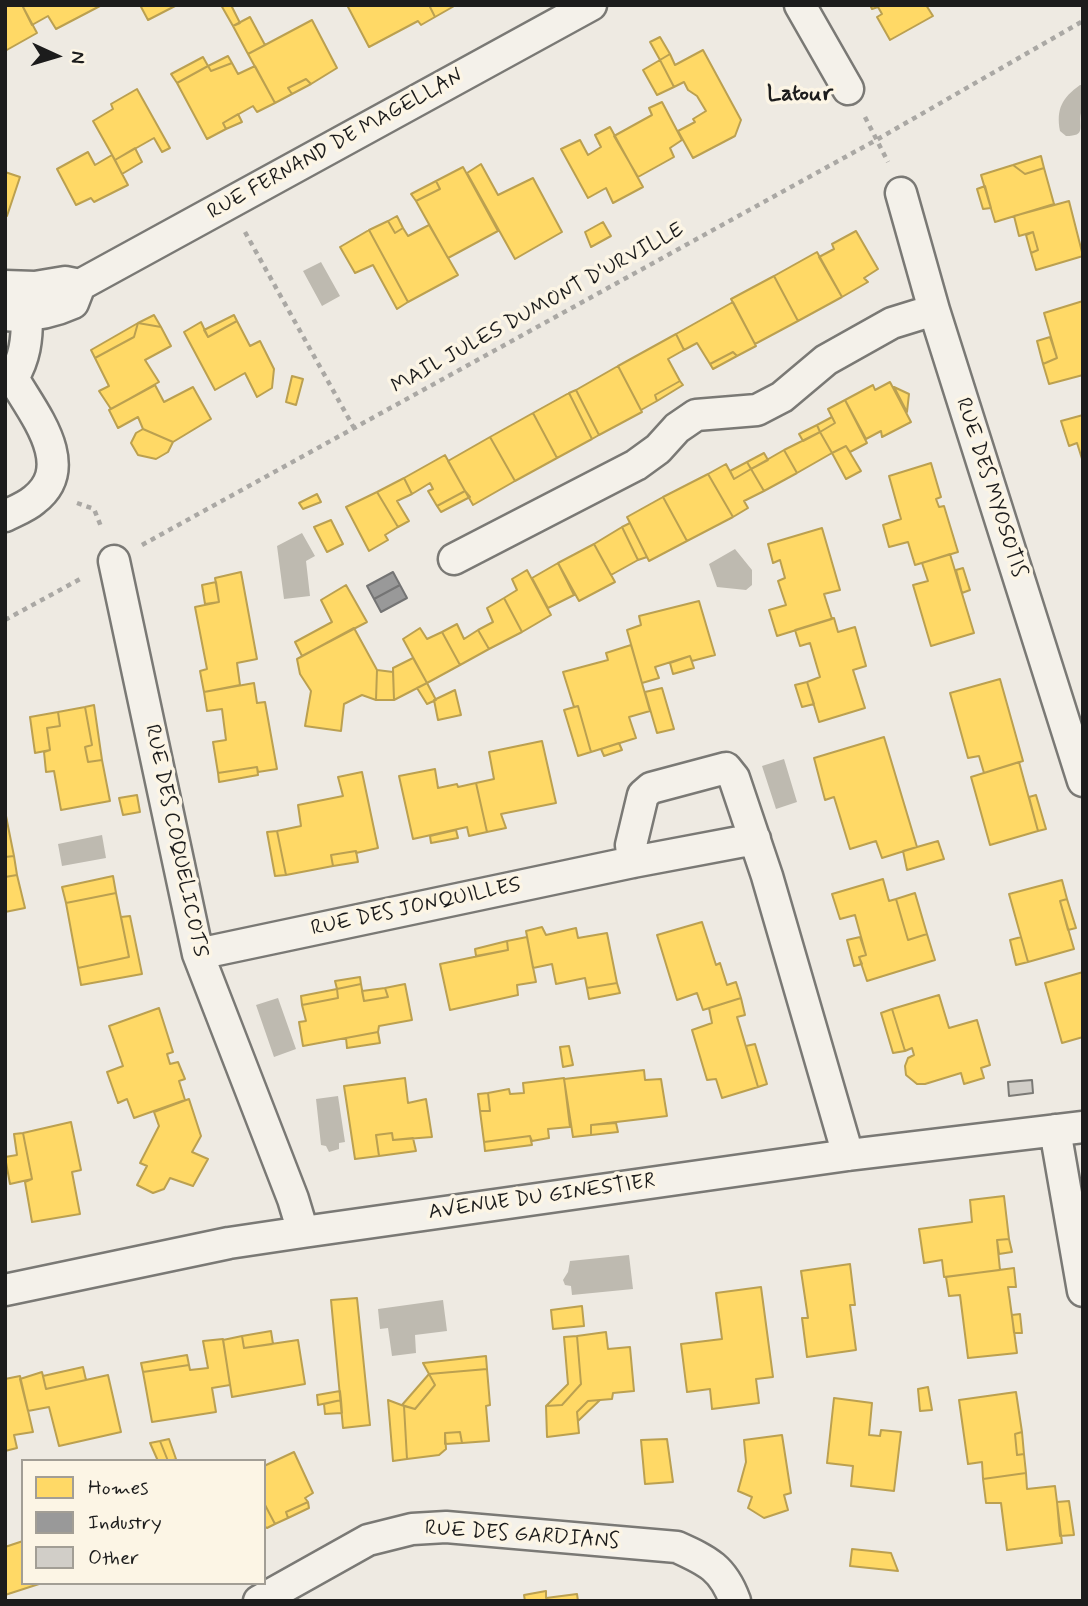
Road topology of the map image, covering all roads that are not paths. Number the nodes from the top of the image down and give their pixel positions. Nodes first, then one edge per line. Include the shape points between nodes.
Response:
1 (591, 5) edge
2 (800, 5) edge
3 (848, 89) dead end
4 (901, 193) dead end
5 (80, 285) junction
6 (5, 287) edge
7 (934, 310) junction
8 (16, 315) edge
9 (9, 376) edge
10 (5, 516) edge
11 (454, 559) dead end
12 (114, 561) road end
13 (1083, 781) edge
14 (755, 839) junction
15 (634, 862) junction
16 (198, 954) junction
17 (1069, 1128) edge
18 (848, 1154) junction
19 (303, 1232) junction
20 (5, 1290) edge
21 (1083, 1291) edge
22 (259, 1601) edge
23 (735, 1601) edge

1 - 5 street, RUE FERNAND DE MAGELLAN
2 - 3 street
4 - 7 street, RUE DES MYOSOTIS
5 - 6 street, RUE FERNAND DE MAGELLAN
5 - 8 street, RUE FERNAND DE MAGELLAN via 73,303 54,312
6 - 8 street, RUE FERNAND DE MAGELLAN
7 - 11 street via 892,323 825,360 782,397 757,410 696,415 636,465
7 - 13 street, RUE DES MYOSOTIS
8 - 9 street via 27,341 21,365
9 - 10 street via 54,458 53,475 44,491
12 - 16 street, RUE DES COQUELICOTS
14 - 15 street, RUE DES JONQUILLES
14 - 15 street via 734,778 720,768 651,788 643,795 631,845
14 - 18 street
15 - 16 street, RUE DES JONQUILLES
16 - 19 street, RUE DES COQUELICOTS
17 - 18 street, AVENUE DU GINESTIER
17 - 21 street
18 - 19 street, AVENUE DU GINESTIER
19 - 20 street, AVENUE DU GINESTIER
22 - 23 street, RUE DES GARDIANS via 368,1540 412,1529 446,1527 677,1548 704,1560 727,1580

